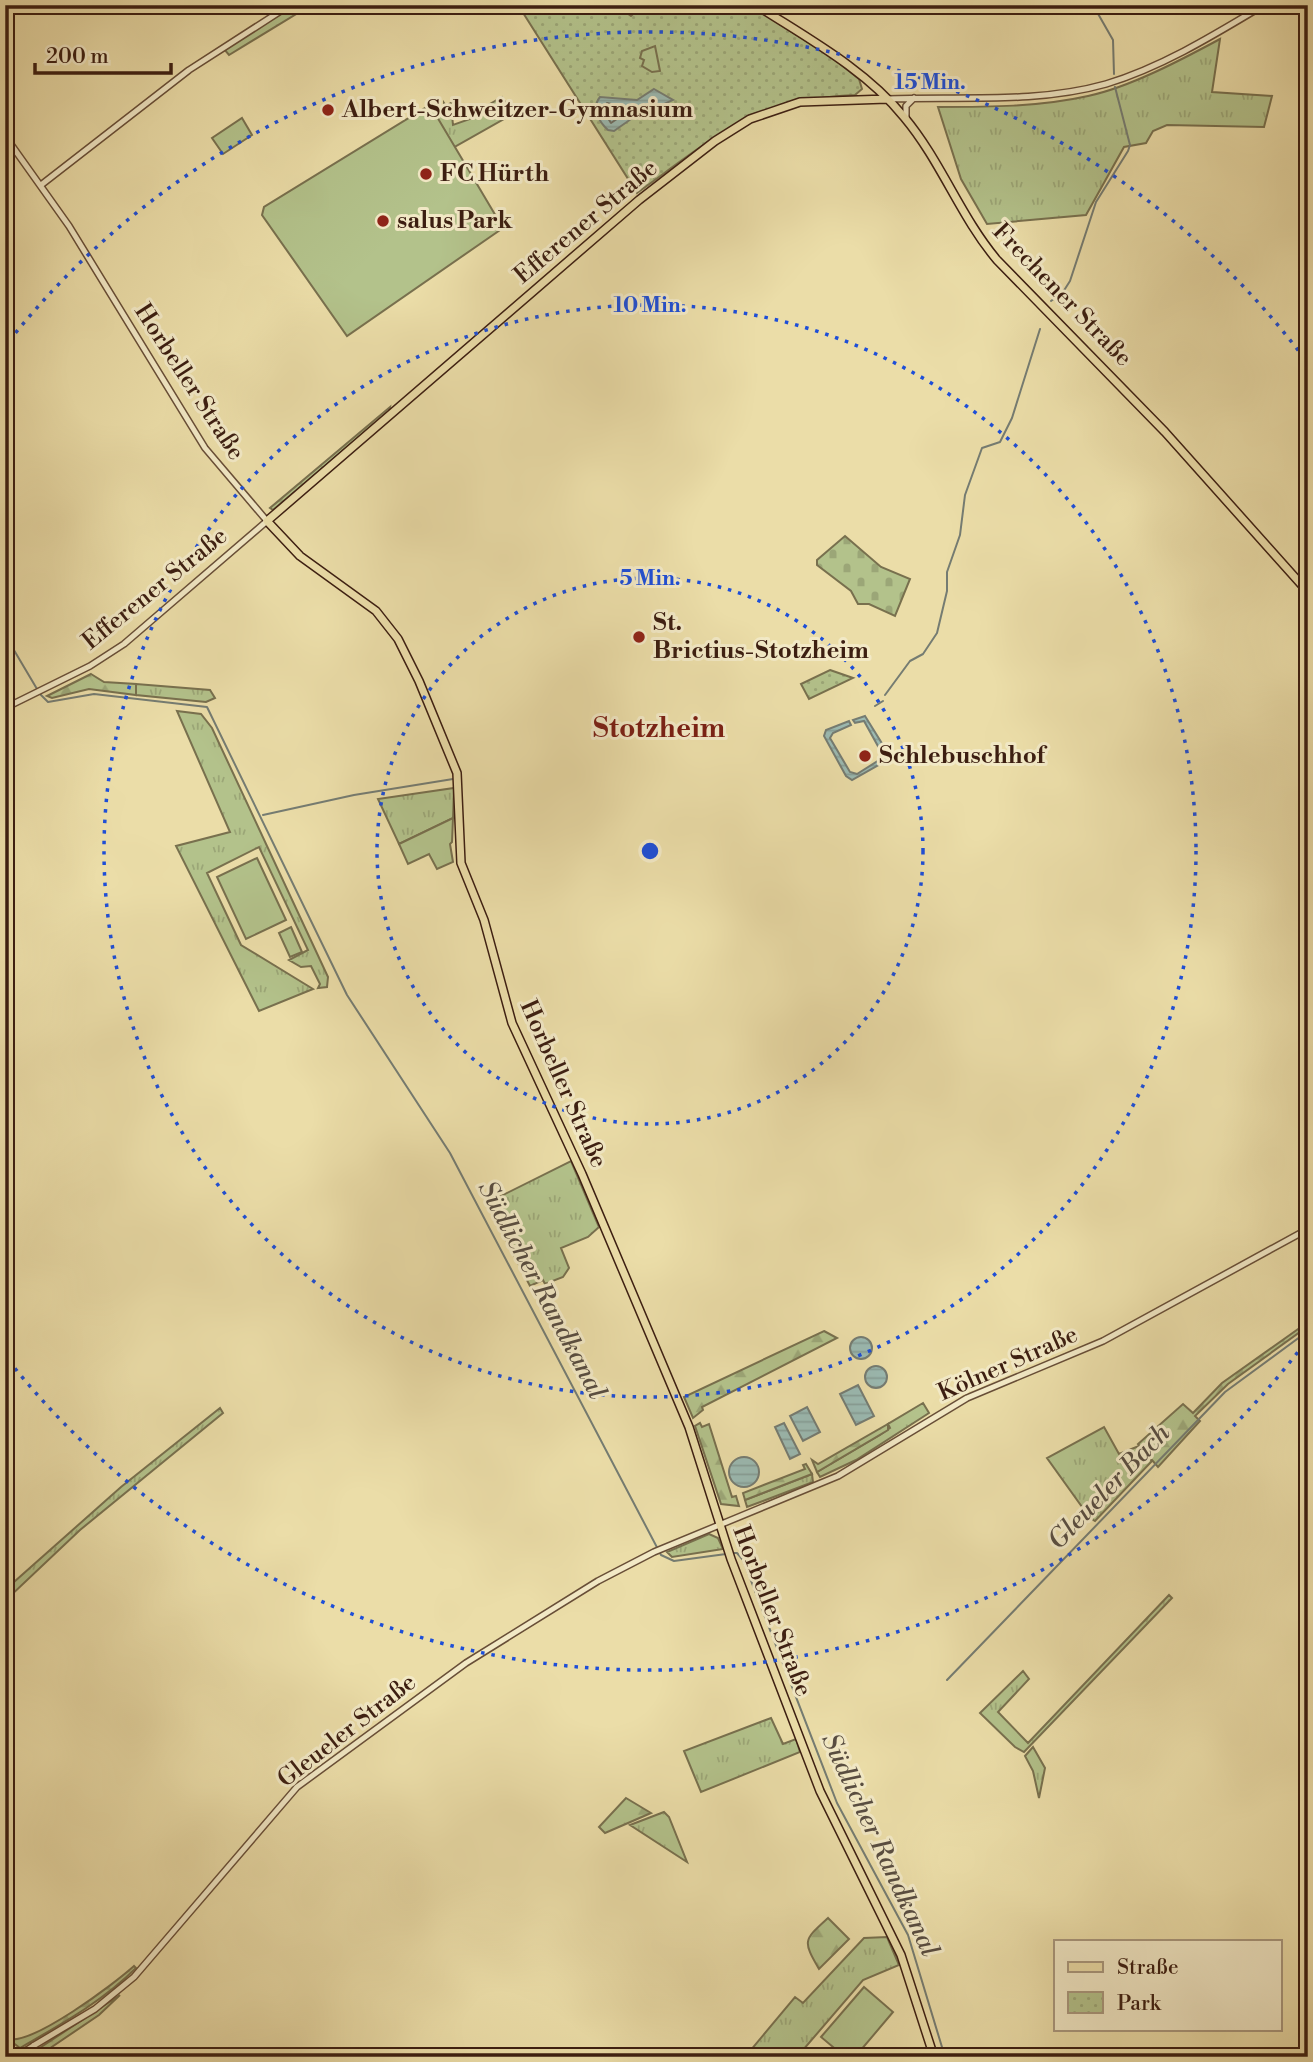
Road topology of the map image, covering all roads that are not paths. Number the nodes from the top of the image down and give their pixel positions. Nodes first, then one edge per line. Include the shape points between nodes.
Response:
1 (290, 5) edge
2 (756, 5) edge
3 (1264, 5) edge
4 (862, 77) junction
5 (856, 98) junction
6 (914, 98) junction
7 (887, 99) junction
8 (906, 119) junction
9 (5, 136) edge
10 (41, 185) junction
11 (267, 521) junction
12 (1308, 592) edge
13 (5, 708) edge
14 (1308, 1229) edge
15 (719, 1525) junction
16 (5, 2049) edge
17 (16, 2057) edge
18 (934, 2057) edge

1 - 10 street via 189,70
2 - 4 main road, Frechener Straße
3 - 6 street, Efferener Straße via 1200,43 1106,84 1021,97
4 - 5 main road via 864,90
4 - 7 main road, Frechener Straße
5 - 7 main road, Efferener Straße
5 - 11 main road, Efferener Straße via 783,107 750,119 715,141 639,200
6 - 7 street, Efferener Straße
6 - 8 street via 906,106
7 - 8 main road, Frechener Straße
8 - 12 main road, Frechener Straße via 997,260 1166,432
9 - 10 street, Horbeller Straße
10 - 11 street, Horbeller Straße via 205,449
11 - 13 street, Efferener Straße via 124,644 44,691
11 - 15 main road, Horbeller Straße via 300,556 376,611 398,639 419,681 457,773 461,863 484,920 512,1023 582,1174 689,1427
14 - 15 street, Kölner Straße via 1103,1341 967,1398 838,1476
15 - 17 street, Gleueler Straße, bridge via 598,1581 450,1674 303,1783 134,1977 95,2009
15 - 18 main road, Horbeller Straße via 828,1811 901,1955
16 - 17 highway

